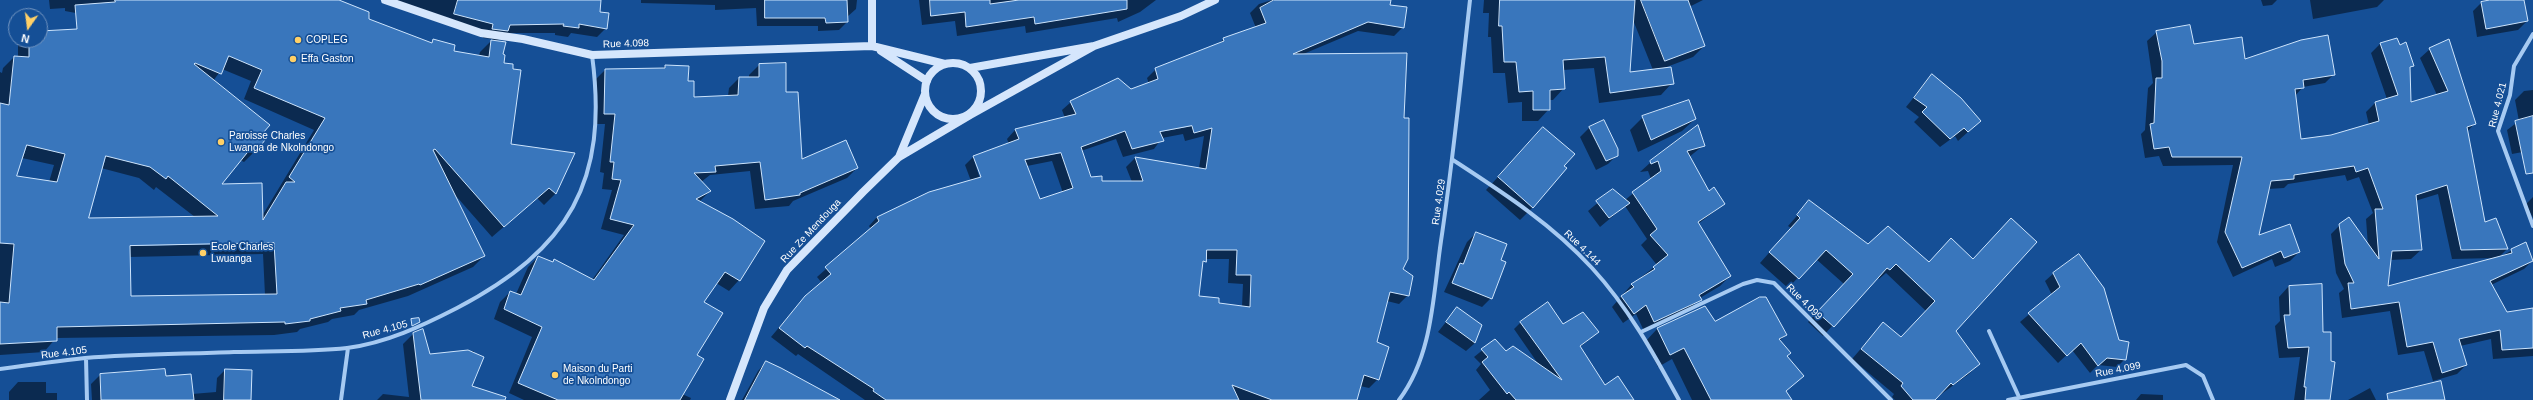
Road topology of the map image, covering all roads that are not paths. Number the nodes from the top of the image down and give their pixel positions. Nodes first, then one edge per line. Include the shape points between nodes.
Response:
1 (385, 0) edge
2 (872, 0) edge
3 (1215, 0) edge
4 (1470, 0) edge
5 (2533, 34) edge
6 (874, 46) junction
7 (1094, 46) junction
8 (592, 55) junction
9 (945, 64) junction
10 (970, 68) junction
11 (927, 81) junction
12 (925, 94) junction
13 (970, 115) junction
14 (899, 157) junction
15 (1453, 160) junction
16 (2533, 226) edge
17 (1989, 331) dead end
18 (1641, 332) junction
19 (348, 348) junction
20 (86, 358) junction
21 (0, 369) edge
22 (2019, 396) junction
23 (87, 400) edge
24 (341, 400) edge
25 (730, 400) edge
26 (1399, 400) edge
27 (1679, 400) edge
28 (1891, 400) edge
29 (2008, 400) edge
30 (2213, 400) edge

1 - 8 main road, Rue 4.098 via 481,33 523,39
2 - 6 main road
3 - 7 main road, Rue Ze Mendouga via 1181,16
4 - 15 street, Rue 4.029
5 - 16 street, Rue 4.021 via 2514,66 2510,95 2498,131
6 - 8 main road, Rue 4.098
6 - 9 main road, Rue 4.098
6 - 11 main road
7 - 10 main road, Rue Ze Mendouga
7 - 13 main road, Rue Ze Mendouga
8 - 19 street, Rue 4.105 via 596,89 590,170 571,212 537,255 490,291 411,332
9 - 10 main road via 958,64
9 - 11 main road via 934,70
10 - 13 main road via 981,83 982,92 980,101
11 - 12 main road
12 - 13 main road via 930,107 941,117 950,120
12 - 14 main road, Rue Ze Mendouga
13 - 14 main road, Rue Ze Mendouga
14 - 25 main road, Rue Ze Mendouga via 823,230 787,270 764,308
15 - 18 street, Rue 4.144 via 1531,212 1592,268
15 - 26 street, Rue 4.029 via 1429,328 1421,358 1408,389
17 - 22 street
18 - 27 street, Rue 4.144
18 - 28 street, Rue 4.099 via 1743,284 1758,280 1774,283
19 - 20 street, Rue 4.105
19 - 24 street
20 - 21 street, Rue 4.105
20 - 23 street
22 - 29 street, Rue 4.099
22 - 30 street, Rue 4.099 via 2186,365 2203,376

